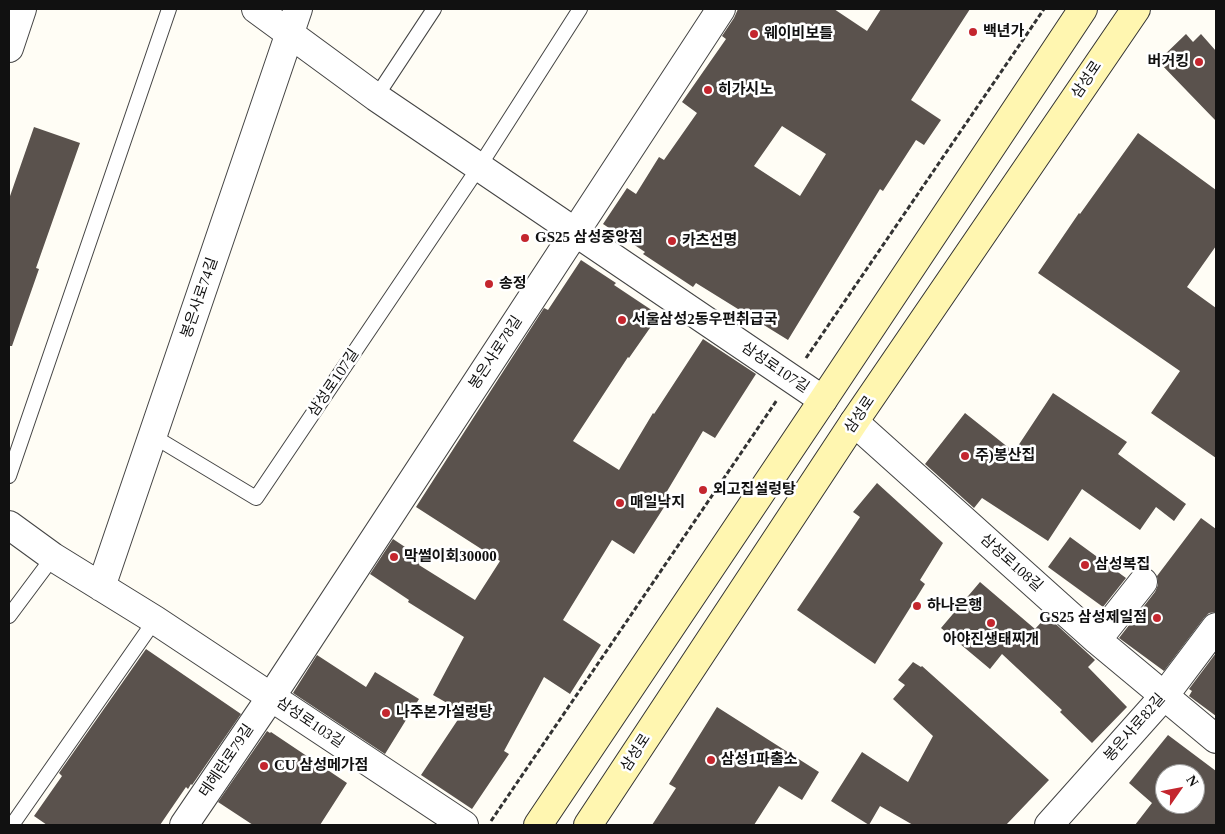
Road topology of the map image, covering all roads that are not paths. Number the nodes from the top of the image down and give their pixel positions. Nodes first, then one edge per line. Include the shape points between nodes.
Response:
1 (169, 9) edge
2 (256, 9) edge
3 (434, 9) edge
4 (580, 9) edge
5 (721, 9) edge
6 (1083, 9) edge
7 (1136, 9) edge
8 (294, 21) edge
9 (376, 97) junction
10 (479, 167) junction
11 (575, 233) junction
12 (823, 400) junction
13 (854, 422) junction
14 (154, 436) junction
15 (9, 476) edge
16 (9, 524) edge
17 (53, 557) junction
18 (1143, 582) dead end
19 (101, 587) junction
20 (9, 616) edge
21 (155, 620) junction
22 (1216, 627) edge
23 (1097, 640) junction
24 (1164, 696) junction
25 (271, 697) junction
26 (1216, 739) edge
27 (12, 825) edge
28 (184, 825) edge
29 (464, 825) edge
30 (538, 825) edge
31 (588, 825) edge
32 (1049, 825) edge

1 - 15 lane
2 - 8 street, 삼성로107길
3 - 9 lane
4 - 10 lane, 삼성로107길
5 - 11 street, 봉은사로78길
6 - 12 main road
7 - 13 main road, 삼성로
8 - 9 street, 삼성로107길
8 - 14 street, 봉은사로74길
9 - 10 street, 삼성로107길
10 - 11 street, 삼성로107길
10 - 14 lane, 삼성로107길 via 256,498
11 - 12 street, 삼성로107길
11 - 25 street, 봉은사로78길
12 - 30 main road
13 - 23 street, 삼성로108길
13 - 31 main road, 삼성로
14 - 19 street, 봉은사로74길
16 - 17 street, 삼성로103길
17 - 19 street, 삼성로103길
17 - 20 lane
18 - 23 street
19 - 21 street, 삼성로103길
21 - 25 street, 삼성로103길
21 - 27 lane
22 - 24 street, 봉은사로82길
23 - 24 street, 삼성로108길
24 - 26 street, 삼성로108길
24 - 32 street, 봉은사로82길
25 - 28 street, 테헤란로79길
25 - 29 street, 삼성로103길

